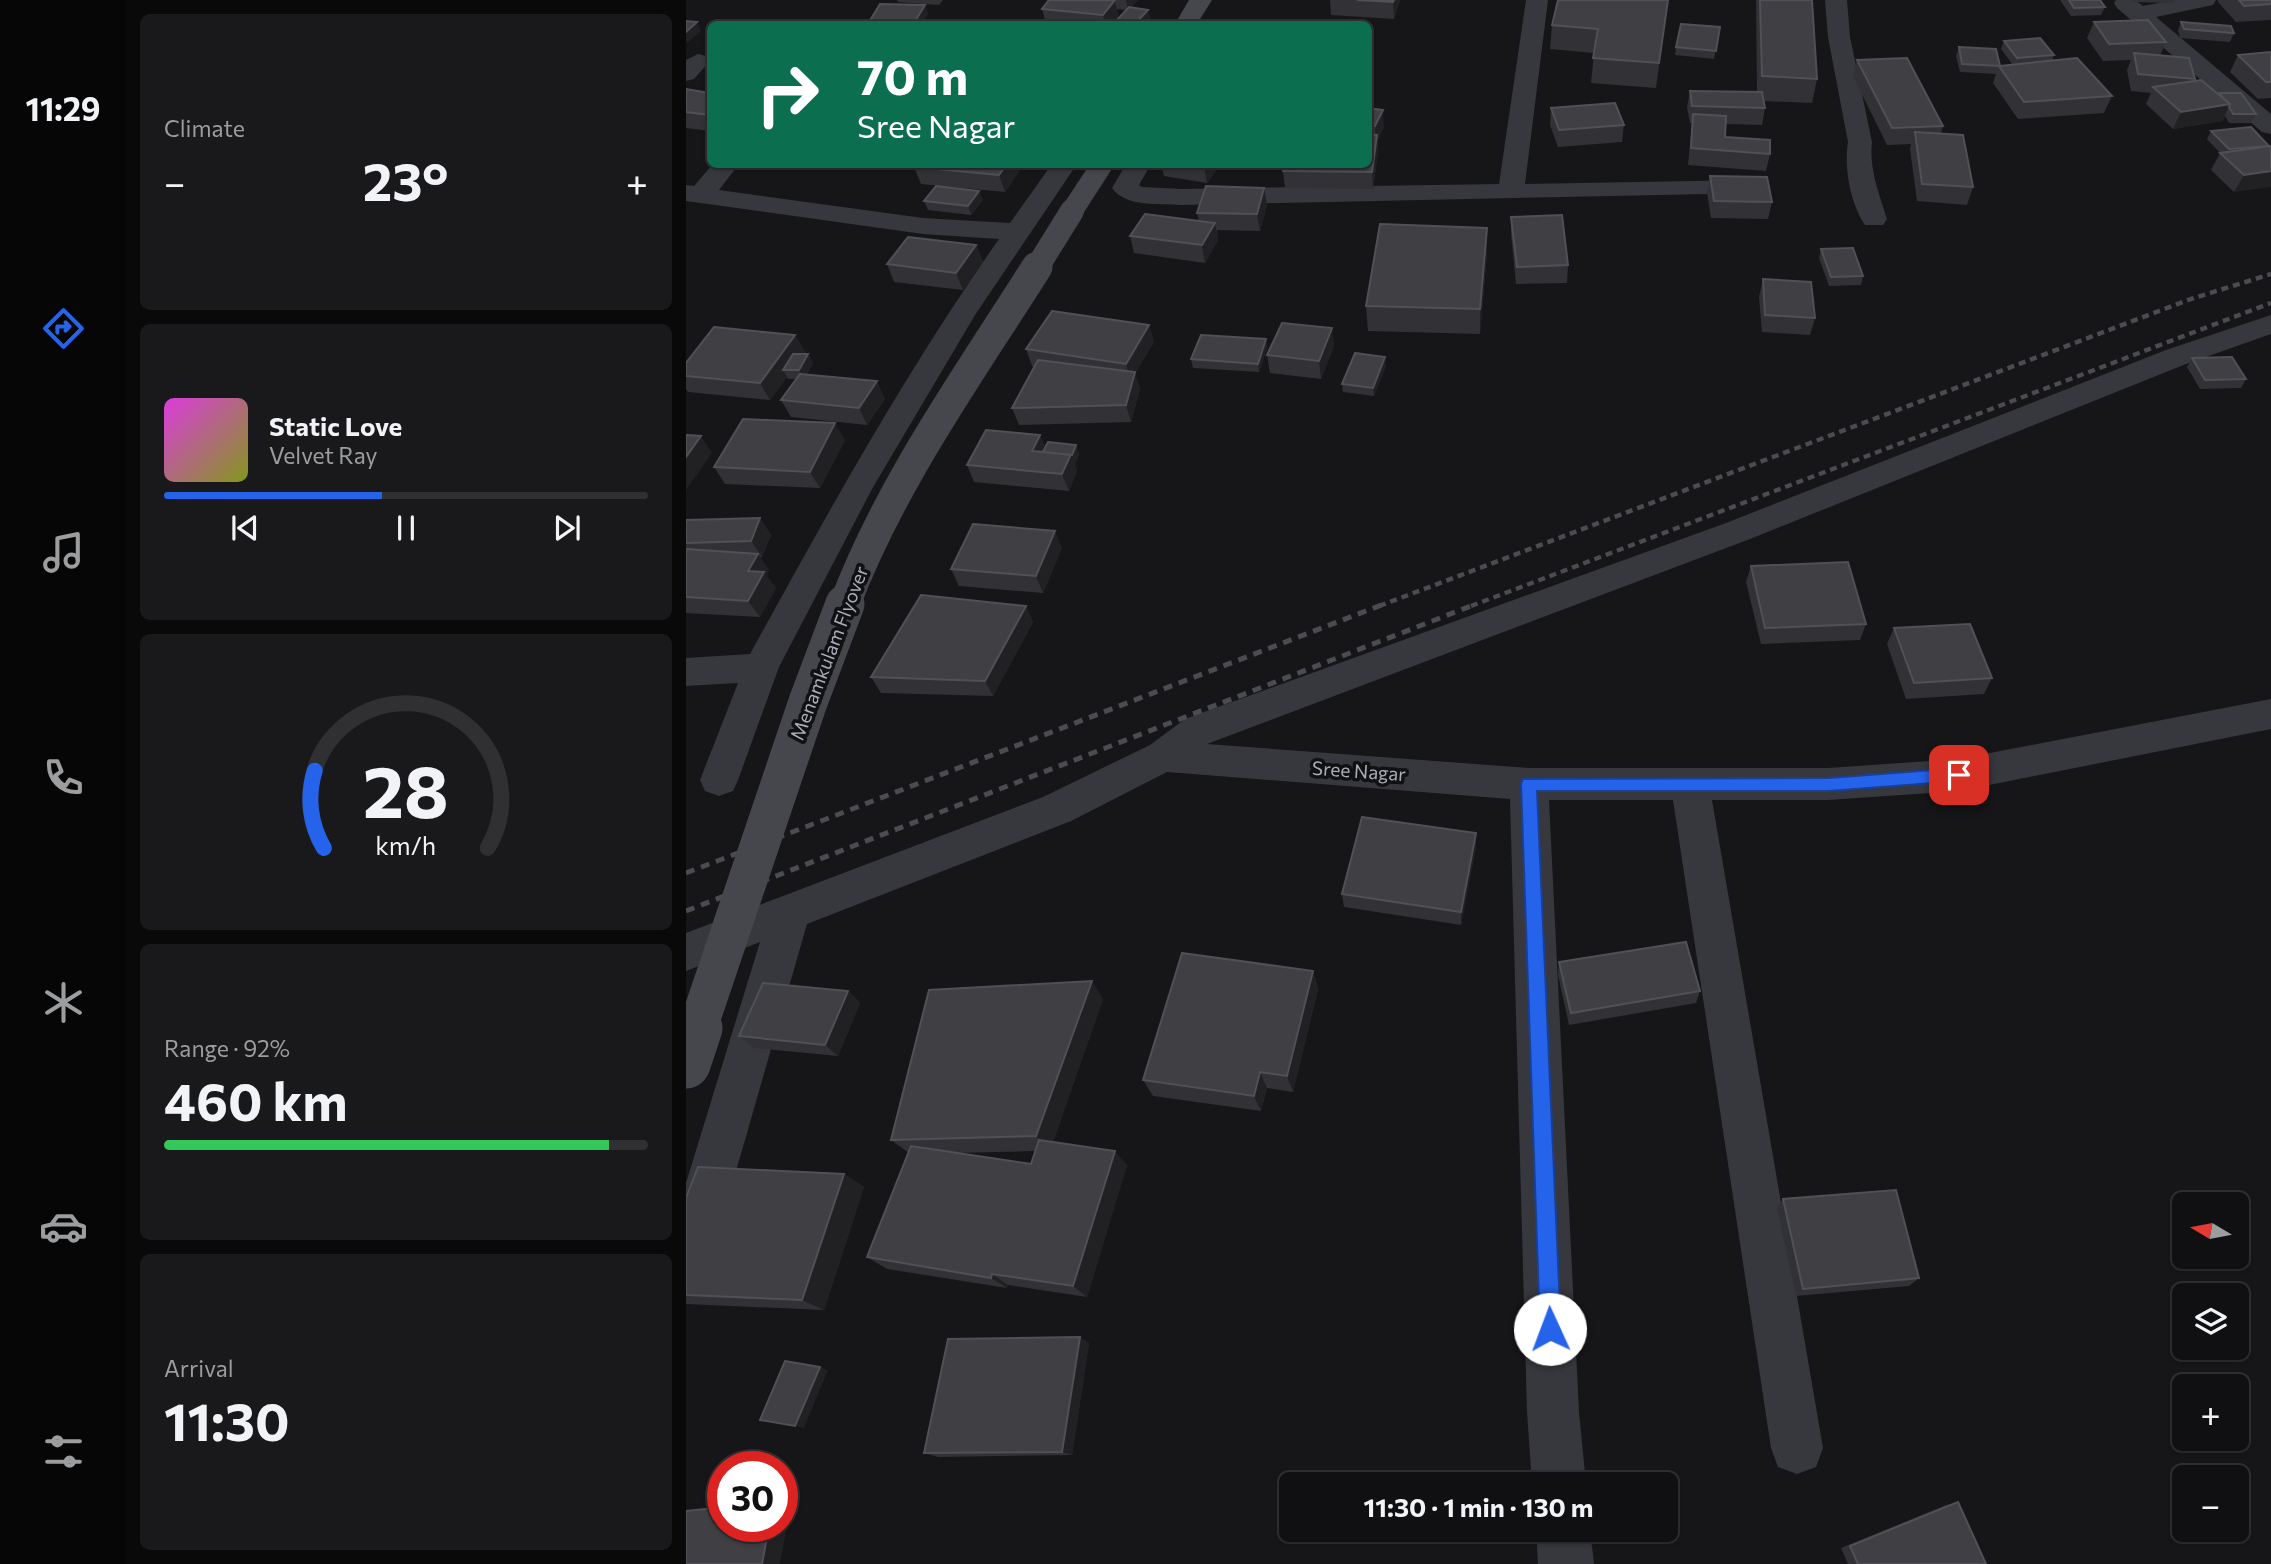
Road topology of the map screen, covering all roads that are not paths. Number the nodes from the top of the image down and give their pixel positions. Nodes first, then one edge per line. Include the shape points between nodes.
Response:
1 (1537, 0) edge
2 (1836, 0) edge
3 (2205, 0) edge
4 (2130, 7) edge
5 (2271, 127) edge
6 (722, 168) edge
7 (1062, 168) edge
8 (1100, 168) edge
9 (1137, 168) edge
10 (1749, 188) edge
11 (1511, 192) junction
12 (693, 194) edge
13 (1874, 219) dead end
14 (1018, 232) junction
15 (2271, 324) edge
16 (761, 667) junction
17 (686, 672) edge
18 (2271, 714) edge
19 (1163, 756) junction
20 (719, 780) dead end
21 (1529, 784) junction
22 (1690, 784) junction
23 (790, 911) junction
24 (686, 952) edge
25 (686, 1064) edge
26 (686, 1262) edge
27 (1797, 1448) dead end
28 (1558, 1472) edge
29 (1564, 1542) edge
30 (1566, 1564) edge

1 - 11 street
2 - 13 street via 1860,142 1860,169
3 - 4 street
4 - 5 street
6 - 12 street
7 - 14 street
8 - 25 main road, Menamkulam Flyover, bridge via 917,457 855,577
9 - 11 street via 1125,188 1136,194 1331,197
10 - 11 street
12 - 14 street via 923,226
14 - 16 street via 961,314 856,489
15 - 19 street via 2176,357 1725,536 1198,730
16 - 17 street
16 - 20 street
18 - 22 street, Sree Nagar via 1959,775 1829,784
19 - 21 street, Sree Nagar
19 - 23 street via 1057,810
21 - 22 street, Sree Nagar
21 - 28 street
22 - 27 street
23 - 24 street
23 - 26 street
29 - 30 street

